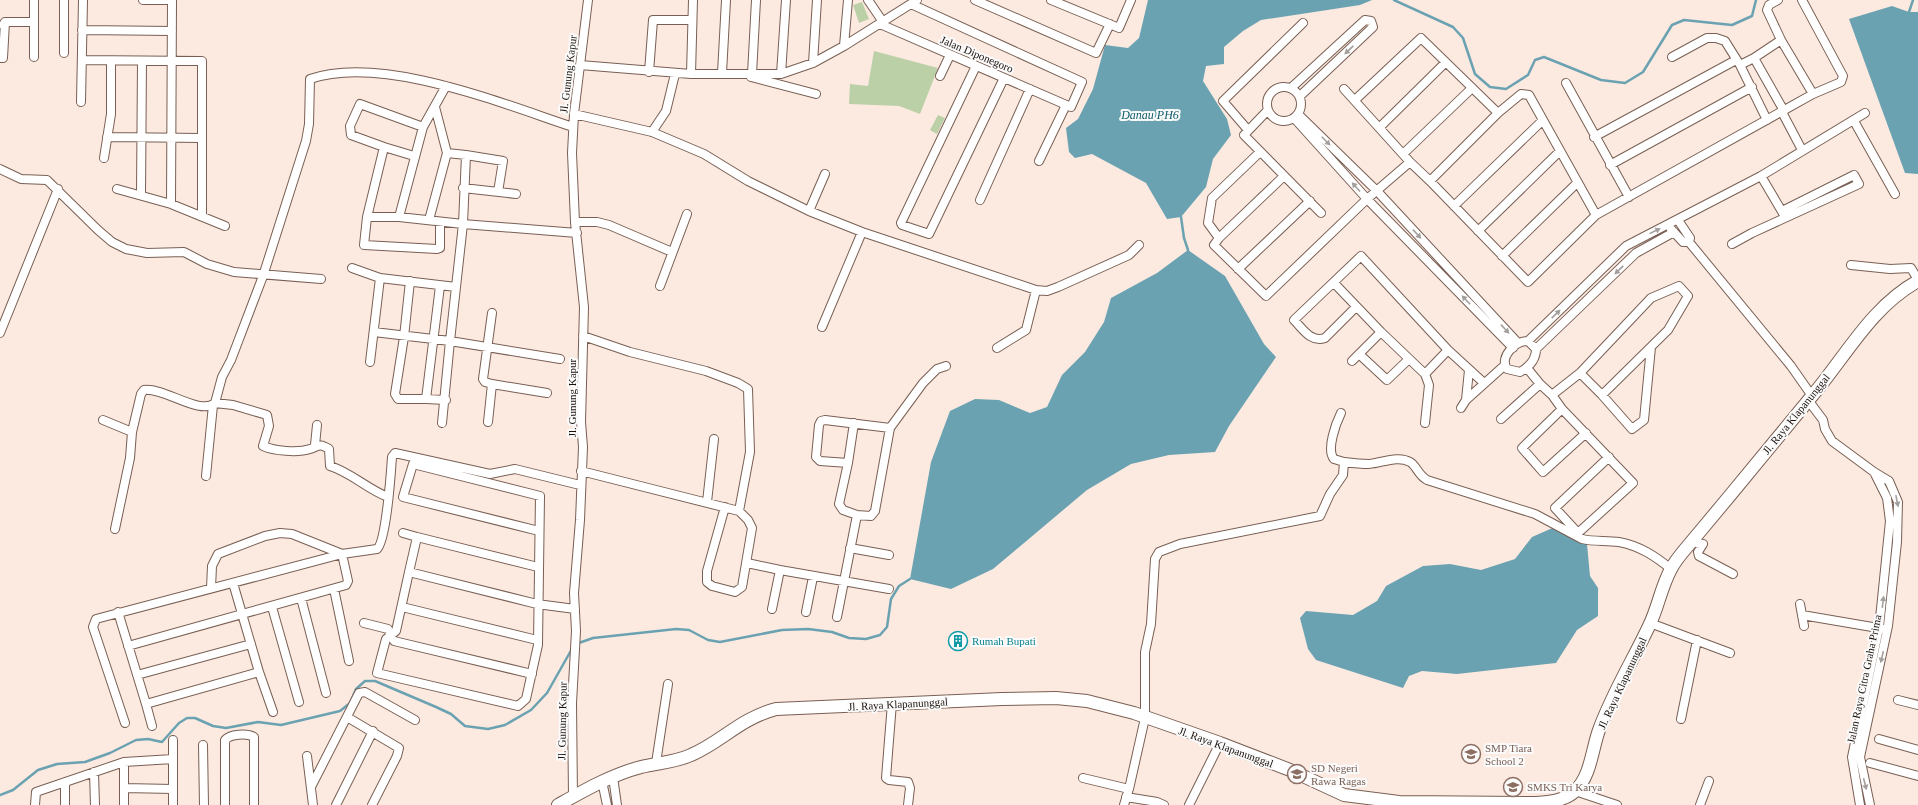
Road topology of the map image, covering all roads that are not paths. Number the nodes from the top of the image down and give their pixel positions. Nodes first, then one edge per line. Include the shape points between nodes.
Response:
1 (34, 0) edge
2 (64, 0) edge
3 (83, 0) edge
4 (143, 0) edge
5 (159, 0) edge
6 (588, 0) edge
7 (693, 0) edge
8 (726, 0) edge
9 (756, 0) edge
10 (786, 0) edge
11 (817, 0) edge
12 (848, 0) edge
13 (868, 0) edge
14 (975, 0) edge
15 (1051, 0) edge
16 (1131, 0) edge
17 (1778, 0) edge
18 (1802, 0) edge
19 (914, 2) edge
20 (692, 20) junction
21 (5, 22) junction
22 (34, 22) junction
23 (881, 23) junction
24 (1303, 23) dead end
25 (1110, 24) junction
26 (0, 30) edge
27 (82, 30) junction
28 (172, 31) junction
29 (1781, 40) junction
30 (844, 46) junction
31 (64, 53) dead end
32 (950, 55) junction
33 (1672, 57) dead end
34 (0, 58) edge
35 (34, 58) dead end
36 (1754, 58) junction
37 (82, 60) junction
38 (111, 61) junction
39 (142, 61) junction
40 (172, 61) junction
41 (813, 63) junction
42 (1445, 63) junction
43 (1738, 63) junction
44 (580, 65) junction
45 (976, 66) junction
46 (649, 72) junction
47 (722, 73) junction
48 (675, 74) junction
49 (691, 74) junction
50 (736, 74) junction
51 (752, 74) junction
52 (781, 74) junction
53 (940, 76) dead end
54 (1004, 78) junction
55 (1566, 83) dead end
56 (446, 86) junction
57 (1752, 87) junction
58 (1291, 88) junction
59 (1344, 88) dead end
60 (1030, 89) junction
61 (1471, 89) junction
62 (816, 94) dead end
63 (1813, 94) junction
64 (1300, 96) junction
65 (1355, 100) junction
66 (81, 102) dead end
67 (1066, 105) junction
68 (435, 107) junction
69 (1268, 110) junction
70 (1783, 111) junction
71 (1498, 113) junction
72 (574, 114) junction
73 (1865, 114) dead end
74 (1296, 116) junction
75 (1543, 120) junction
76 (1767, 120) junction
77 (1854, 121) junction
78 (423, 127) junction
79 (573, 127) junction
80 (1380, 127) junction
81 (1248, 130) junction
82 (652, 132) junction
83 (107, 137) junction
84 (1594, 137) junction
85 (141, 138) junction
86 (171, 138) junction
87 (202, 138) junction
88 (384, 147) junction
89 (1802, 150) junction
90 (1560, 151) junction
91 (1260, 152) junction
92 (447, 153) junction
93 (1403, 154) junction
94 (414, 156) junction
95 (466, 156) junction
96 (104, 158) dead end
97 (1039, 161) dead end
98 (1410, 162) junction
99 (1610, 165) junction
100 (0, 169) edge
101 (825, 174) dead end
102 (1284, 176) junction
103 (1761, 176) junction
104 (1430, 181) junction
105 (1577, 183) junction
106 (463, 188) junction
107 (58, 189) junction
108 (117, 189) dead end
109 (1377, 191) junction
110 (498, 192) junction
111 (516, 194) dead end
112 (1895, 194) dead end
113 (141, 195) junction
114 (1628, 197) junction
115 (1367, 199) junction
116 (980, 200) dead end
117 (1310, 201) junction
118 (171, 204) junction
119 (1454, 206) junction
120 (809, 211) junction
121 (1321, 213) dead end
122 (687, 214) dead end
123 (1784, 214) junction
124 (1596, 215) junction
125 (202, 216) junction
126 (366, 217) junction
127 (399, 217) junction
128 (428, 220) junction
129 (1678, 220) junction
130 (440, 222) junction
131 (575, 222) junction
132 (463, 224) junction
133 (1669, 224) junction
134 (225, 226) dead end
135 (1478, 231) junction
136 (862, 232) junction
137 (1674, 232) junction
138 (577, 233) junction
139 (1219, 238) junction
140 (1689, 242) junction
141 (1732, 244) dead end
142 (1139, 245) dead end
143 (672, 252) junction
144 (1502, 256) junction
145 (1851, 265) dead end
146 (352, 268) dead end
147 (1238, 269) junction
148 (263, 276) junction
149 (380, 278) junction
150 (321, 279) dead end
151 (1918, 280) edge
152 (410, 281) junction
153 (1334, 283) junction
154 (440, 286) junction
155 (660, 286) dead end
156 (456, 287) junction
157 (1036, 290) junction
158 (1356, 307) junction
159 (492, 313) dead end
160 (822, 327) dead end
161 (374, 332) junction
162 (1381, 332) junction
163 (0, 333) edge
164 (404, 336) junction
165 (583, 336) junction
166 (435, 340) junction
167 (450, 341) junction
168 (1528, 341) junction
169 (1516, 345) junction
170 (487, 347) junction
171 (997, 348) dead end
172 (1651, 348) junction
173 (1536, 349) junction
174 (1448, 350) junction
175 (1360, 354) junction
176 (560, 359) dead end
177 (1409, 359) junction
178 (1352, 361) dead end
179 (370, 362) dead end
180 (1505, 365) junction
181 (946, 366) dead end
182 (1527, 368) junction
183 (1469, 370) junction
184 (1580, 373) junction
185 (1425, 374) junction
186 (1484, 383) junction
187 (492, 384) junction
188 (1540, 384) junction
189 (547, 393) dead end
190 (1552, 394) junction
191 (1602, 395) junction
192 (1810, 398) junction
193 (426, 399) junction
194 (446, 400) junction
195 (1466, 400) junction
196 (214, 404) junction
197 (1461, 408) dead end
198 (1562, 409) junction
199 (1341, 413) dead end
200 (1501, 419) dead end
201 (103, 420) dead end
202 (488, 422) dead end
203 (1425, 422) dead end
204 (442, 423) dead end
205 (854, 423) junction
206 (317, 425) dead end
207 (890, 428) junction
208 (132, 432) junction
209 (1586, 433) junction
210 (714, 439) dead end
211 (315, 445) junction
212 (1608, 457) junction
213 (1344, 462) junction
214 (848, 463) junction
215 (581, 471) junction
216 (206, 476) dead end
217 (580, 486) junction
218 (388, 497) junction
219 (707, 502) junction
220 (725, 507) junction
221 (739, 511) junction
222 (857, 514) junction
223 (115, 529) dead end
224 (539, 531) junction
225 (403, 534) dead end
226 (417, 537) junction
227 (1691, 542) junction
228 (850, 548) junction
229 (342, 554) junction
230 (889, 556) dead end
231 (747, 563) junction
232 (538, 567) junction
233 (1671, 569) junction
234 (780, 570) junction
235 (409, 572) junction
236 (1733, 574) dead end
237 (813, 577) junction
238 (844, 580) junction
239 (233, 583) junction
240 (211, 588) junction
241 (334, 588) junction
242 (889, 589) dead end
243 (301, 598) junction
244 (537, 604) junction
245 (1800, 604) dead end
246 (272, 607) junction
247 (402, 607) junction
248 (575, 609) junction
249 (772, 609) dead end
250 (118, 612) junction
251 (806, 612) dead end
252 (242, 616) junction
253 (837, 617) dead end
254 (364, 623) dead end
255 (1650, 623) junction
256 (1883, 632) junction
257 (391, 635) junction
258 (538, 640) junction
259 (1697, 640) junction
260 (251, 644) junction
261 (128, 646) junction
262 (1730, 653) dead end
263 (349, 661) dead end
264 (259, 672) junction
265 (532, 674) junction
266 (138, 675) junction
267 (668, 684) dead end
268 (326, 693) dead end
269 (1898, 700) dead end
270 (299, 702) dead end
271 (892, 703) junction
272 (146, 704) junction
273 (1918, 704) edge
274 (273, 712) dead end
275 (347, 717) junction
276 (1145, 718) junction
277 (1681, 719) dead end
278 (415, 720) dead end
279 (125, 722) dead end
280 (152, 726) dead end
281 (373, 731) junction
282 (1879, 739) dead end
283 (173, 740) dead end
284 (1220, 743) junction
285 (203, 745) dead end
286 (1918, 750) edge
287 (307, 756) dead end
288 (173, 759) junction
289 (124, 762) junction
290 (656, 763) junction
291 (1870, 763) dead end
292 (94, 772) junction
293 (1918, 776) edge
294 (1083, 778) dead end
295 (607, 779) junction
296 (1709, 781) dead end
297 (65, 782) junction
298 (310, 787) junction
299 (124, 788) junction
300 (173, 789) junction
301 (1575, 791) junction
302 (573, 797) junction
303 (1126, 797) edge
304 (1416, 803) edge
305 (1475, 803) edge
306 (35, 805) edge
307 (65, 805) edge
308 (95, 805) edge
309 (124, 805) edge
310 (174, 805) edge
311 (204, 805) edge
312 (225, 805) edge
313 (254, 805) edge
314 (313, 805) edge
315 (336, 805) edge
316 (372, 805) edge
317 (558, 805) edge
318 (607, 805) edge
319 (617, 805) edge
320 (908, 805) edge
321 (1164, 805) edge
322 (1189, 805) edge
323 (1617, 805) edge
324 (1700, 805) edge
325 (1860, 805) edge
326 (1870, 805) edge

1 - 22 street
2 - 31 street
3 - 27 street
4 - 5 street
5 - 28 street via 172,0
6 - 44 street, Jl. Gunung Kapur
7 - 20 street
8 - 47 street
9 - 51 street
10 - 52 street
11 - 41 street
12 - 30 street
13 - 23 street
14 - 25 street via 1096,53
15 - 25 street
16 - 25 street via 1119,28
17 - 29 street via 1769,5 1767,10
18 - 63 street via 1843,76 1841,82
19 - 23 street
19 - 67 street via 1082,82 1071,107
20 - 46 street via 653,20
20 - 49 street
21 - 22 street
21 - 26 street
21 - 34 street via 3,58
22 - 35 street
23 - 30 street
23 - 32 street, Jalan Diponegoro
24 - 81 street via 1223,101
27 - 28 street
27 - 37 street
28 - 40 street
29 - 36 street
29 - 63 street
30 - 41 street
32 - 45 street, Jalan Diponegoro
32 - 53 street
33 - 43 street via 1712,37 1725,41
36 - 43 street
36 - 70 street
37 - 38 street
37 - 66 street
38 - 39 street
38 - 83 street via 111,114
39 - 40 street
39 - 85 street
40 - 86 street
40 - 87 street via 202,61
41 - 52 street
42 - 61 street
42 - 65 street via 1424,40 1419,39
42 - 80 street
43 - 57 street
43 - 84 street
44 - 46 street
44 - 72 street, Jl. Gunung Kapur
45 - 54 street, Jalan Diponegoro
45 - 54 street via 902,225 929,234
46 - 48 street
47 - 49 street
47 - 50 street
48 - 49 street
48 - 82 street via 666,111
50 - 51 street
50 - 62 street
51 - 52 street
54 - 60 street, Jalan Diponegoro
55 - 84 street
56 - 68 street
56 - 79 street
56 - 148 street via 406,76 370,72 344,73 310,79 306,141
57 - 76 street
57 - 99 street
58 - 64 street
58 -> 64 street via 1365,20 1371,21 1373,27
58 - 69 street via 1281,86 1272,91 1267,100
59 - 65 street
60 - 67 street, Jalan Diponegoro
60 - 116 street
61 - 71 street
61 - 93 street
63 - 70 street
64 - 74 street via 1302,105
65 - 80 street
67 - 97 street
68 - 78 street
68 - 92 street
69 - 74 street via 1274,118 1284,121
69 - 81 street
70 - 76 street
70 - 89 street
71 - 75 street via 1525,93 1529,95
71 - 104 street
72 - 79 street, Jl. Gunung Kapur
72 - 82 street
73 - 77 street
74 -> 109 street
115 -> 74 street
75 - 90 street
75 - 119 street
76 - 114 street
77 - 89 street
77 - 112 street
78 - 88 street via 359,105 350,126 350,134
78 - 94 street
79 - 131 street, Jl. Gunung Kapur
80 - 93 street
81 - 91 street via 1244,135
82 - 120 street via 704,154
83 - 85 street
83 - 96 street
84 - 99 street
85 - 86 street
85 - 113 street
86 - 87 street
86 - 118 street
87 - 125 street
88 - 94 street
88 - 126 street
89 - 103 street
90 - 105 street
90 - 135 street
91 - 102 street
91 - 139 street via 1212,198 1208,223
92 - 95 street
92 - 128 street
93 - 98 street
94 - 127 street
95 - 106 street
95 - 110 street via 503,161
98 - 104 street
98 - 109 street
99 - 114 street
100 - 107 street via 21,179 47,180
101 - 120 street
102 - 117 street
102 - 139 street
103 - 123 street
103 - 129 street
104 - 119 street
105 - 124 street
105 - 144 street
106 - 110 street
106 - 132 street
107 - 148 street via 98,230 112,242 126,249 147,253 179,251 207,264 234,272
107 - 163 street
108 - 113 street
109 - 115 street
109 -> 169 street
110 - 111 street
113 - 118 street
114 - 124 street
115 - 147 street via 1266,296
169 -> 115 street
117 - 121 street
117 - 147 street
118 - 125 street
119 - 135 street
120 - 136 street
122 - 143 street
123 - 123 street via 1859,184 1854,175
123 - 141 street
124 - 144 street via 1528,282
125 - 134 street
126 - 127 street
126 - 130 street via 363,243 365,245 437,249 440,248
127 - 128 street
128 - 130 street
129 - 133 street
129 - 140 street via 1690,238
130 - 132 street
131 - 138 street, Jl. Gunung Kapur
131 - 143 street via 609,225
132 - 138 street
132 - 156 street
133 - 137 street
168 -> 133 street via 1626,246
135 - 144 street
136 - 157 street
136 - 160 street
137 - 140 street via 1683,242
137 -> 173 street via 1636,253
138 - 165 street, Jl. Gunung Kapur via 584,307
139 - 147 street via 1214,245
140 - 192 street, Jalan Raya Citra Graha Prima via 1791,366
142 - 157 street via 1129,255 1072,281 1047,291
143 - 155 street
145 - 151 street via 1885,269 1911,268
146 - 149 street
148 - 150 street
148 - 196 street via 222,377
149 - 152 street
149 - 161 street
151 - 192 street, Jl. Raya Klapanunggal via 1904,289 1860,332
152 - 154 street
152 - 164 street
153 - 158 street
153 - 158 street via 1294,320 1312,338 1318,340 1325,338
153 - 174 street via 1361,256
154 - 156 street
154 - 166 street
156 - 167 street
157 - 171 street via 1026,330
158 - 162 street
159 - 170 street
161 - 164 street
161 - 179 street
162 - 175 street
162 - 177 street
164 - 166 street
164 - 193 street via 396,398
165 - 215 street, Jl. Gunung Kapur
165 - 221 street via 630,352 706,372 748,389 750,452
166 - 167 street
166 - 193 street
167 - 170 street
167 - 194 street
168 - 169 street
168 - 173 street
169 - 180 street via 1507,354
170 - 176 street
170 - 187 street via 483,381
172 - 184 street via 1668,330 1688,296 1679,286 1651,298
172 - 191 street
172 - 191 street via 1644,420 1632,429
173 - 182 street via 1535,358
174 - 183 street
174 - 185 street
175 - 177 street via 1387,380
175 - 178 street
177 - 185 street
180 - 182 street via 1508,370 1514,372
180 - 186 street
181 - 207 street via 937,369 923,383
182 - 188 street
183 - 186 street
183 - 195 street
184 - 190 street
184 - 191 street
185 - 203 street via 1430,385
186 - 195 street
187 - 189 street
187 - 202 street
188 - 190 street
188 - 200 street
190 - 198 street
192 - 227 street, Jl. Raya Klapanunggal
192 - 256 street, Jalan Raya Citra Graha Prima via 1832,441 1874,472 1890,508
193 - 194 street
194 - 204 street
195 - 197 street
196 - 208 street via 209,406 183,402 158,390 144,390 138,403
196 - 211 street via 267,415 269,426 263,446 278,450 310,449
196 - 216 street
198 - 209 street
198 - 209 street via 1522,448 1543,472
199 - 213 street via 1331,450 1334,459
201 - 208 street
205 - 207 street
205 - 214 street
205 - 214 street via 825,420 819,425 816,458 820,461
206 - 211 street
207 - 222 street via 875,511 871,516
208 - 223 street via 130,458
209 - 212 street
210 - 219 street
211 - 218 street via 323,445 329,449 330,466 345,471 374,492
212 - 212 street via 1555,508 1578,533 1633,483
213 - 233 street via 1369,464 1405,460 1411,462 1420,476 1427,480 1535,514 1590,541 1632,545 1653,554
213 - 276 street via 1343,475 1330,494 1320,516 1180,544 1159,552 1155,558 1151,624 1145,652
214 - 222 street via 839,504 843,510
215 - 217 street, Jl. Gunung Kapur
215 - 219 street
217 - 218 street via 515,469 490,474 396,453 392,457
217 - 248 street, Jl. Gunung Kapur
218 - 229 street via 380,547
219 - 220 street
220 - 221 street
220 - 231 street via 707,582 735,592 742,587
221 - 231 street via 752,528
222 - 228 street
224 - 224 street via 540,496 413,464 403,497
224 - 232 street
225 - 226 street
226 - 232 street
226 - 235 street
227 - 233 street, Jl. Raya Klapanunggal
227 - 236 street via 1702,542 1699,556
228 - 230 street
228 - 238 street
229 - 239 street
229 - 240 street via 292,534 265,536 216,555 212,566
229 - 241 street via 348,584
231 - 234 street
232 - 244 street
233 - 255 street, Jl. Raya Klapanunggal
234 - 237 street
234 - 249 street
235 - 244 street
235 - 247 street
237 - 238 street
237 - 251 street
238 - 242 street
238 - 253 street
239 - 240 street
239 - 252 street
240 - 250 street
241 - 243 street
241 - 263 street
243 - 246 street
243 - 268 street
244 - 248 street
244 - 258 street
245 - 256 street via 1803,621
246 - 252 street
246 - 270 street
247 - 257 street via 396,631
247 - 258 street
248 - 302 street, Jl. Gunung Kapur
250 - 261 street
250 - 279 street via 96,619 93,627
252 - 260 street
252 - 261 street
254 - 257 street via 388,629
255 - 259 street
255 - 301 street, Jl. Raya Klapanunggal via 1612,698 1599,729 1589,765
256 - 325 street, Jalan Raya Citra Graha Prima via 1852,757
256 -> 326 street, Jalan Raya Citra Graha Prima via 1860,757
257 - 265 street via 394,642
257 - 265 street via 386,639 378,673 518,706 526,700
258 - 265 street
259 - 262 street
259 - 277 street
260 - 264 street
260 - 266 street
261 - 266 street
264 - 272 street
264 - 274 street
266 - 272 street
267 - 290 street
269 - 273 street
271 - 276 street, Jl. Raya Klapanunggal via 1056,698 1102,703
271 - 290 street, Jl. Raya Klapanunggal via 776,709 759,714 693,754
271 - 320 street via 886,778 908,782
272 - 280 street
275 - 278 street via 358,695 363,692
275 - 281 street
275 - 298 street
276 - 284 street, Jl. Raya Klapanunggal
276 - 303 street
281 - 315 street
281 - 316 street via 396,745 399,750
282 - 286 street
283 - 288 street
284 - 304 street, Jl. Raya Klapanunggal via 1344,794 1381,801
284 - 322 street
285 - 311 street
287 - 298 street
288 - 289 street
288 - 300 street
289 - 292 street
289 - 299 street
290 - 295 street, Jl. Raya Klapanunggal
291 - 293 street
292 - 297 street
292 - 308 street
294 - 303 street
295 - 302 street, Jl. Raya Klapanunggal
295 - 318 street
295 - 319 street
296 - 324 street
297 - 306 street via 36,792
297 - 307 street
298 - 314 street
299 - 300 street
299 - 309 street
300 - 310 street
301 - 305 street, Jl. Raya Klapanunggal via 1552,801
301 - 323 street
302 - 317 street, Jl. Raya Klapanunggal
303 - 321 street
304 - 305 street, Jl. Raya Klapanunggal
312 - 313 street via 225,740 229,736 237,735 252,735 254,738

